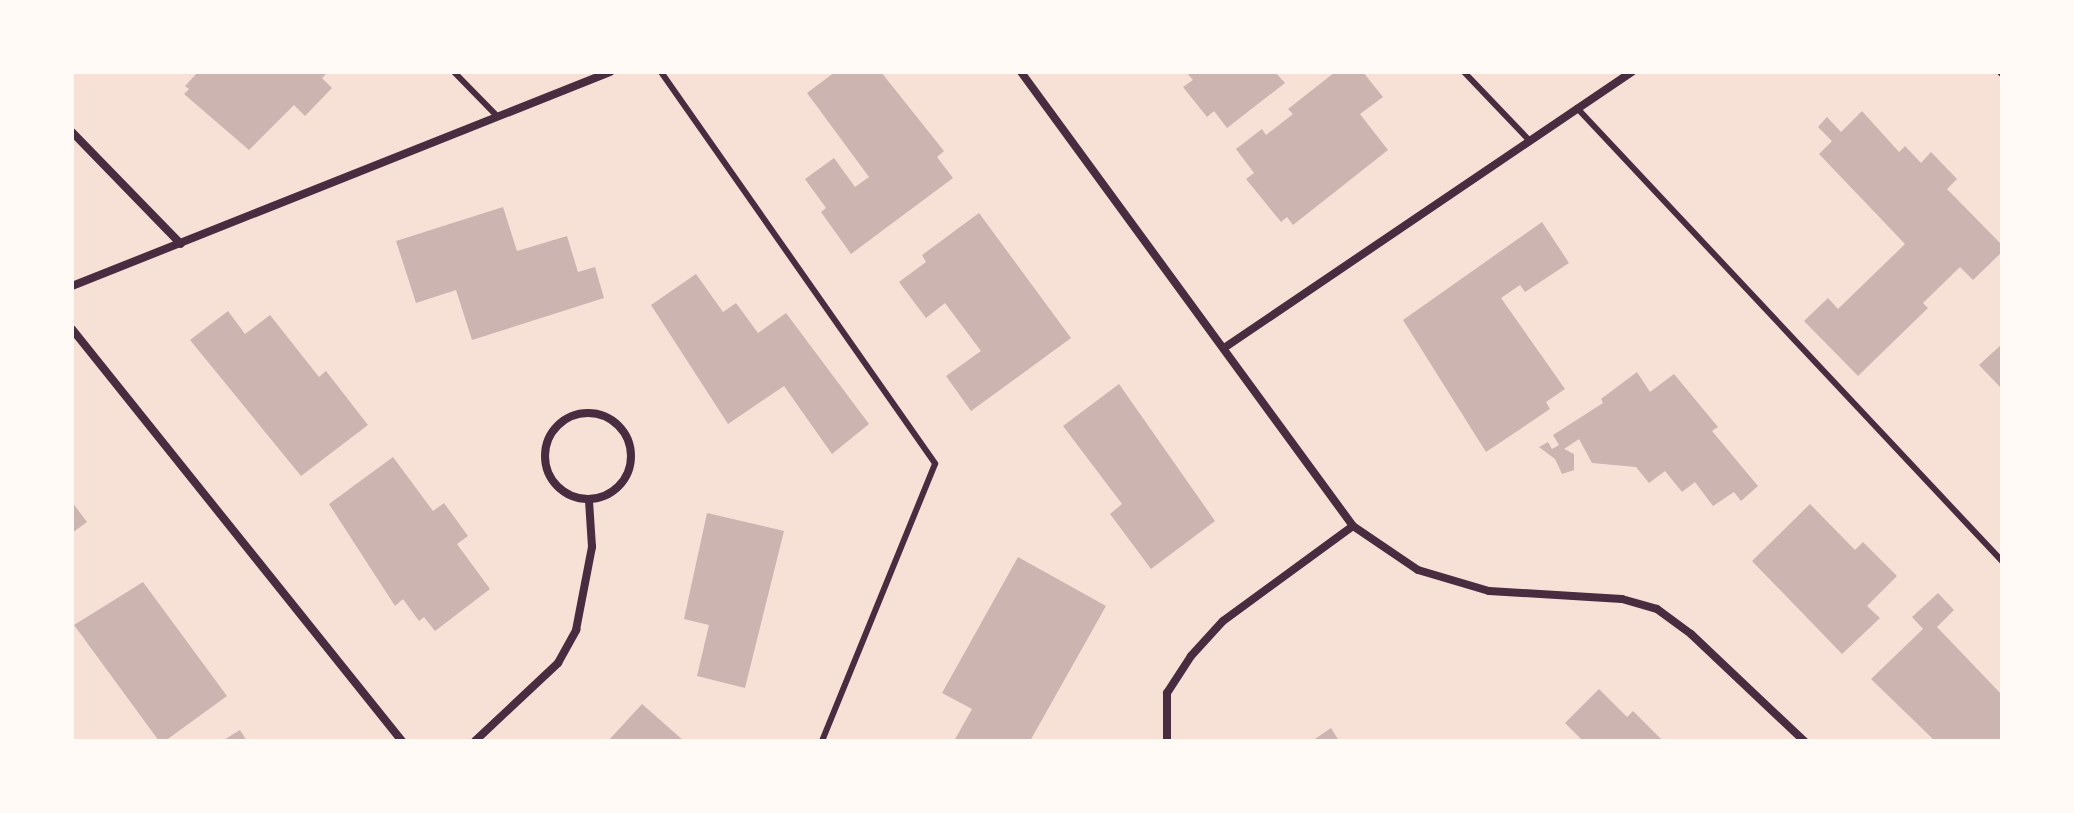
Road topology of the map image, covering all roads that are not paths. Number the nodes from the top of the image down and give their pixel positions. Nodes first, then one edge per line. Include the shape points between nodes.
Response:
1 (454, 72) edge
2 (610, 72) edge
3 (661, 72) edge
4 (1021, 72) edge
5 (1464, 72) edge
6 (1632, 72) edge
7 (1577, 108) junction
8 (496, 115) junction
9 (72, 132) edge
10 (1529, 140) junction
11 (181, 244) junction
12 (72, 286) edge
13 (72, 329) edge
14 (1224, 348) junction
15 (589, 500) junction
16 (1353, 526) junction
17 (2002, 561) edge
18 (402, 741) edge
19 (475, 741) edge
20 (822, 741) edge
21 (1167, 741) edge
22 (1804, 741) edge

1 - 8 lane
2 - 8 street
3 - 20 lane via 935,464
4 - 14 street
5 - 10 lane
6 - 7 street
7 - 10 street
7 - 17 lane
8 - 11 street
9 - 11 street
10 - 14 street
11 - 12 street
13 - 18 street
14 - 16 street
15 - 15 street via 621,485 631,451 625,433 596,413 561,422 544,452 556,486
15 - 19 street via 592,547 576,630 558,663
16 - 21 street via 1223,621 1191,656 1167,693
16 - 22 street via 1418,570 1489,591 1622,599 1657,609 1691,634

